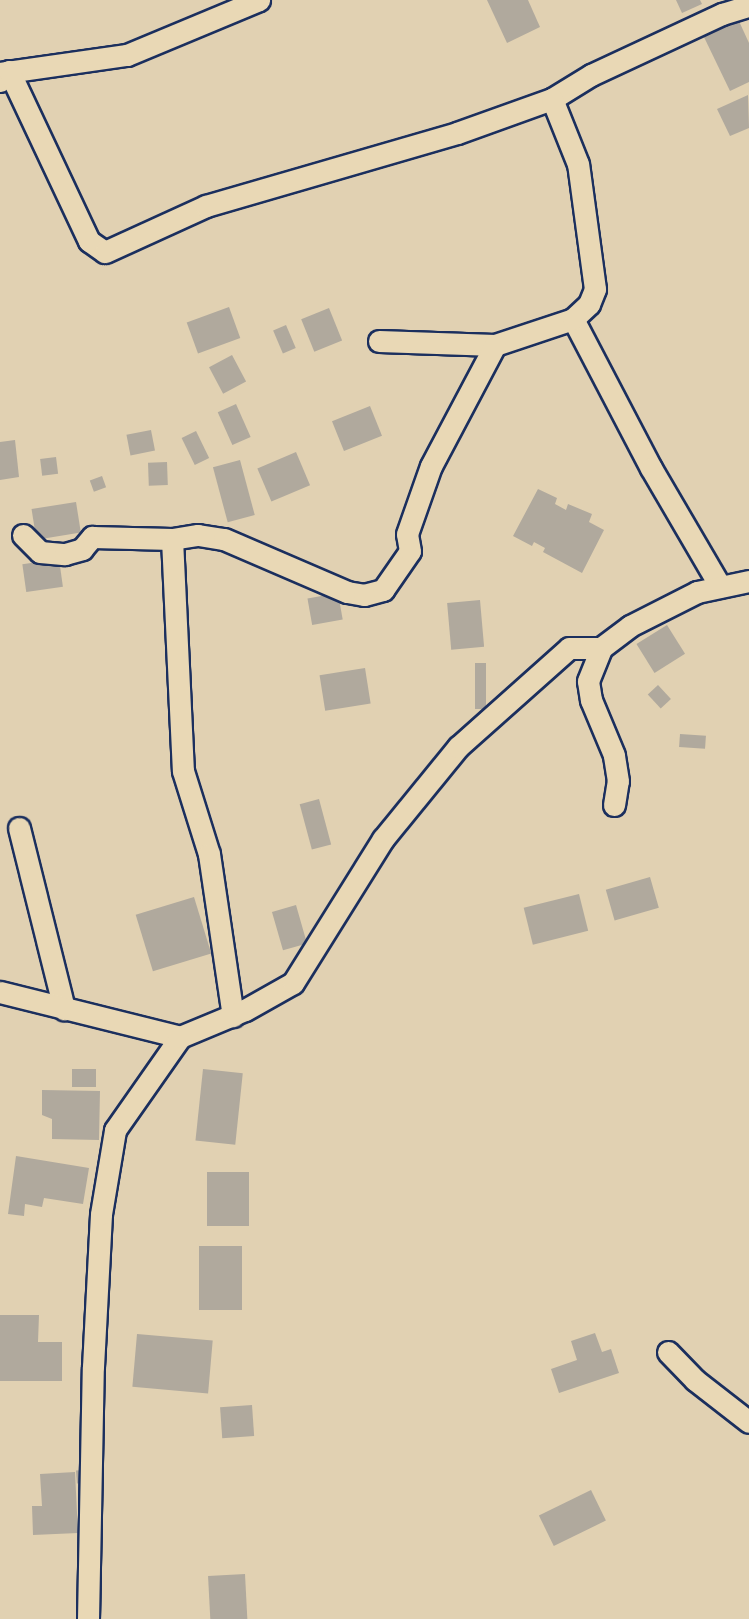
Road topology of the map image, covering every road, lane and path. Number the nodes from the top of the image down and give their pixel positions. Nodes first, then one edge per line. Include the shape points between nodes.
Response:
1 (259, 0) edge
2 (749, 6) edge
3 (3, 75) edge
4 (552, 99) junction
5 (573, 319) junction
6 (379, 341) dead end
7 (495, 345) junction
8 (23, 535) dead end
9 (172, 539) junction
10 (749, 581) edge
11 (720, 586) junction
12 (601, 648) junction
13 (614, 805) dead end
14 (19, 828) dead end
15 (0, 992) edge
16 (64, 1009) junction
17 (233, 1016) junction
18 (180, 1037) junction
19 (668, 1352) dead end
20 (749, 1422) edge
21 (88, 1619) edge

1 - 3 street via 127,55
2 - 4 street via 722,14 591,75
3 - 4 street via 89,241 105,252 206,206 457,133
4 - 5 street via 578,164 596,289
5 - 7 street
5 - 11 street via 651,468
6 - 7 street
7 - 9 street via 432,466 407,534 410,551 383,590 364,595 347,591 224,540 198,535
8 - 9 street via 40,552 64,554 82,549 92,537
9 - 17 street via 183,771 209,854
10 - 11 street
11 - 12 street via 697,592 630,626
12 - 13 street via 588,681 591,700 615,755 618,781
12 - 17 street via 569,648 458,747 383,839 293,983
14 - 16 street
15 - 16 street
16 - 18 street
17 - 18 street
18 - 21 street via 115,1130 102,1205 93,1367
19 - 20 street via 694,1380

